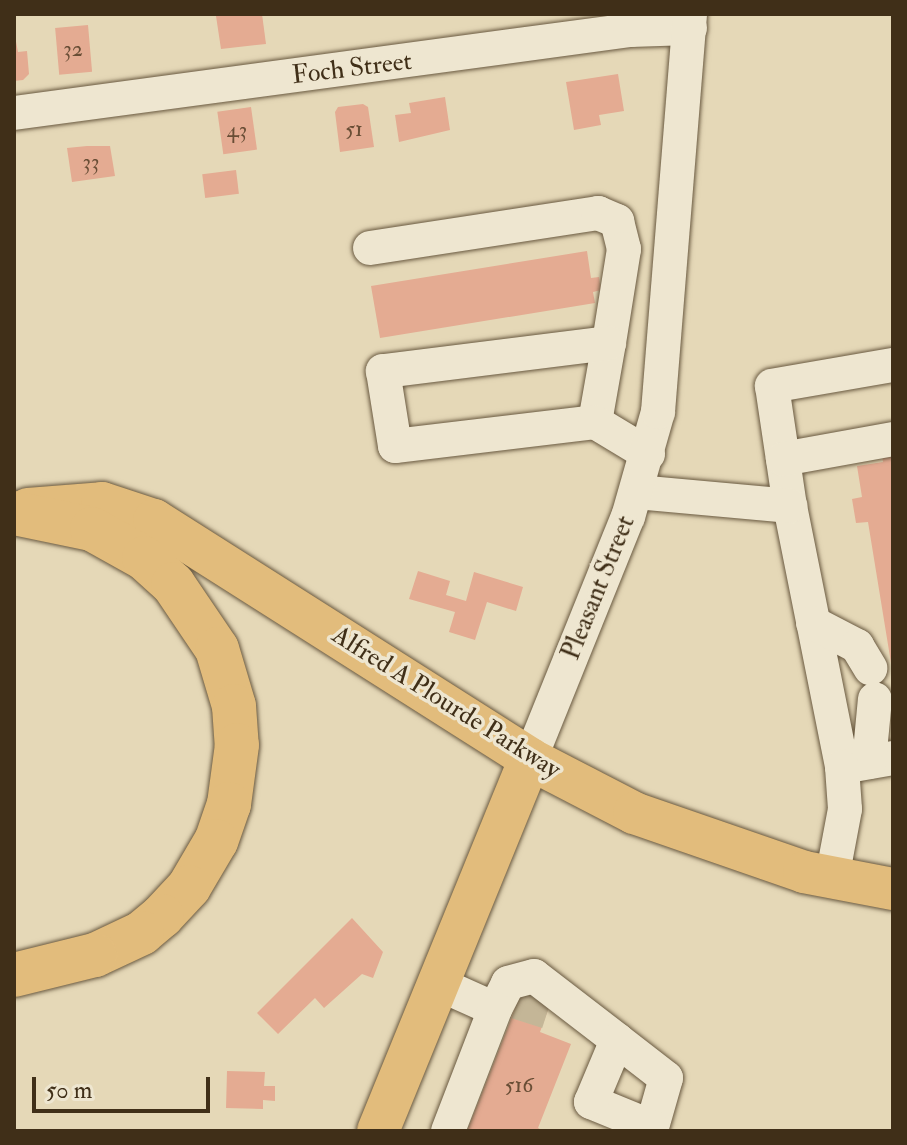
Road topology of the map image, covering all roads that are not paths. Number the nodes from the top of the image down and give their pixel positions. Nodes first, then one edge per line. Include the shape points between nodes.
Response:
1 (690, 21) edge
2 (14, 113) edge
3 (370, 248) dead end
4 (609, 343) junction
5 (893, 365) edge
6 (595, 422) junction
7 (893, 439) edge
8 (648, 454) junction
9 (783, 459) junction
10 (637, 492) junction
11 (790, 506) junction
12 (14, 512) edge
13 (813, 623) junction
14 (530, 759) junction
15 (868, 763) edge
16 (832, 878) junction
17 (893, 889) edge
18 (14, 975) edge
19 (439, 984) junction
20 (528, 1005) junction
21 (617, 1040) dead end
22 (378, 1131) edge
23 (448, 1131) edge

1 - 2 street, Foch Street
1 - 8 street, Pleasant Street via 668,326
3 - 4 street via 598,213 617,221 624,249
4 - 6 street
4 - 6 street via 383,371 395,446
5 - 9 street via 772,386
6 - 8 street
7 - 9 street
8 - 10 street, Pleasant Street
9 - 11 street
10 - 11 street
10 - 14 street, Pleasant Street
11 - 13 street
12 - 14 main road, Alfred A Plourde Parkway via 102,503 154,520
12 - 18 highway via 92,529 144,558 173,584 217,649 234,706 237,745 229,804 216,841 189,887 162,916 142,933 95,955
13 - 15 street
13 - 15 street via 857,646 872,684
14 - 16 main road, Alfred A Plourde Parkway via 634,813
14 - 19 main road, Pleasant Street
15 - 16 street via 845,809
16 - 17 main road, Alfred A Plourde Parkway
19 - 20 street
19 - 22 main road, Pleasant Street
20 - 21 street
20 - 23 street

